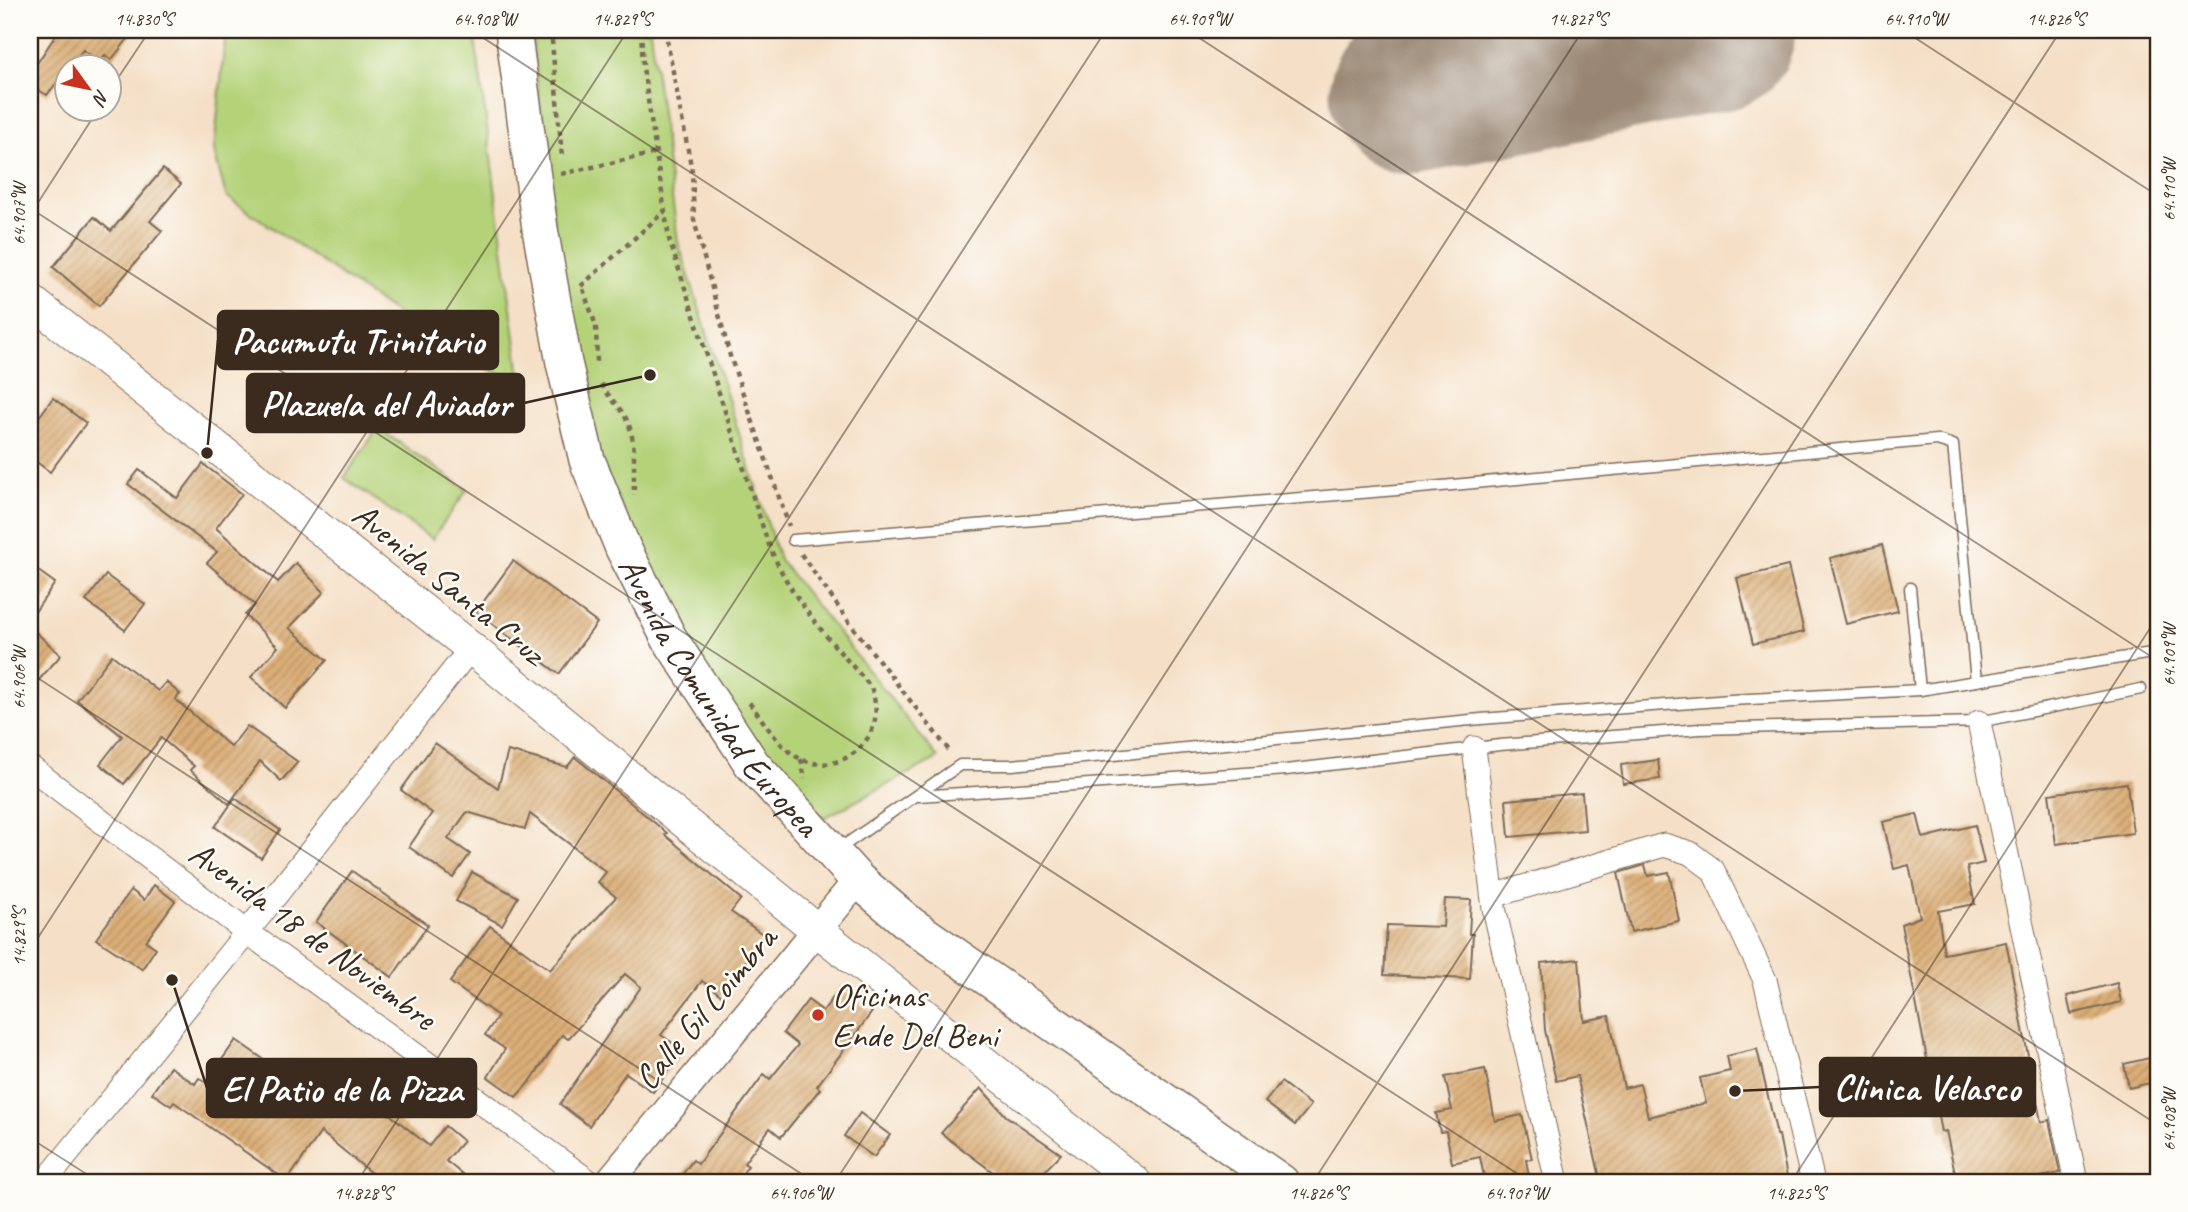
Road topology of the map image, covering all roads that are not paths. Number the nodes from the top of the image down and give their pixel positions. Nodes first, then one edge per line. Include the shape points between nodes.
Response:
1 (513, 30) edge
2 (30, 300) edge
3 (793, 540) road end
4 (1910, 588) dead end
5 (471, 648) junction
6 (2158, 652) edge
7 (1976, 681) junction
8 (2141, 689) dead end
9 (1920, 690) junction
10 (1979, 722) junction
11 (1475, 748) junction
12 (30, 767) edge
13 (916, 797) junction
14 (834, 852) junction
15 (858, 880) junction
16 (1493, 896) junction
17 (817, 930) junction
18 (247, 932) junction
19 (45, 1182) edge
20 (590, 1182) edge
21 (609, 1182) edge
22 (1135, 1182) edge
23 (1281, 1182) edge
24 (1557, 1182) edge
25 (1814, 1182) edge
26 (2076, 1182) edge

1 - 14 main road, Avenida Comunidad Europea via 554,180 540,229 587,460 623,548 669,638 752,764
2 - 5 main road, Avenida Santa Cruz
3 - 7 lane via 1937,440 1953,445
4 - 9 lane
5 - 17 main road, Avenida Santa Cruz
5 - 18 street
6 - 7 lane
7 - 9 lane
8 - 10 lane
9 - 13 lane via 1482,719 1026,763 960,765
10 - 11 lane via 1700,729
10 - 26 street
11 - 13 lane via 1286,770
11 - 16 street
12 - 18 street, Avenida 18 de Noviembre
13 - 14 lane
14 - 15 main road, Avenida Comunidad Europea
15 - 17 street, Calle Gil Coimbra
15 - 23 main road, Avenida Comunidad Europea via 967,966
16 - 24 street
16 - 25 street via 1664,845 1690,853 1713,870 1765,980
17 - 21 street, Calle Gil Coimbra
17 - 22 main road, Avenida Santa Cruz
18 - 19 street
18 - 20 street, Avenida 18 de Noviembre

